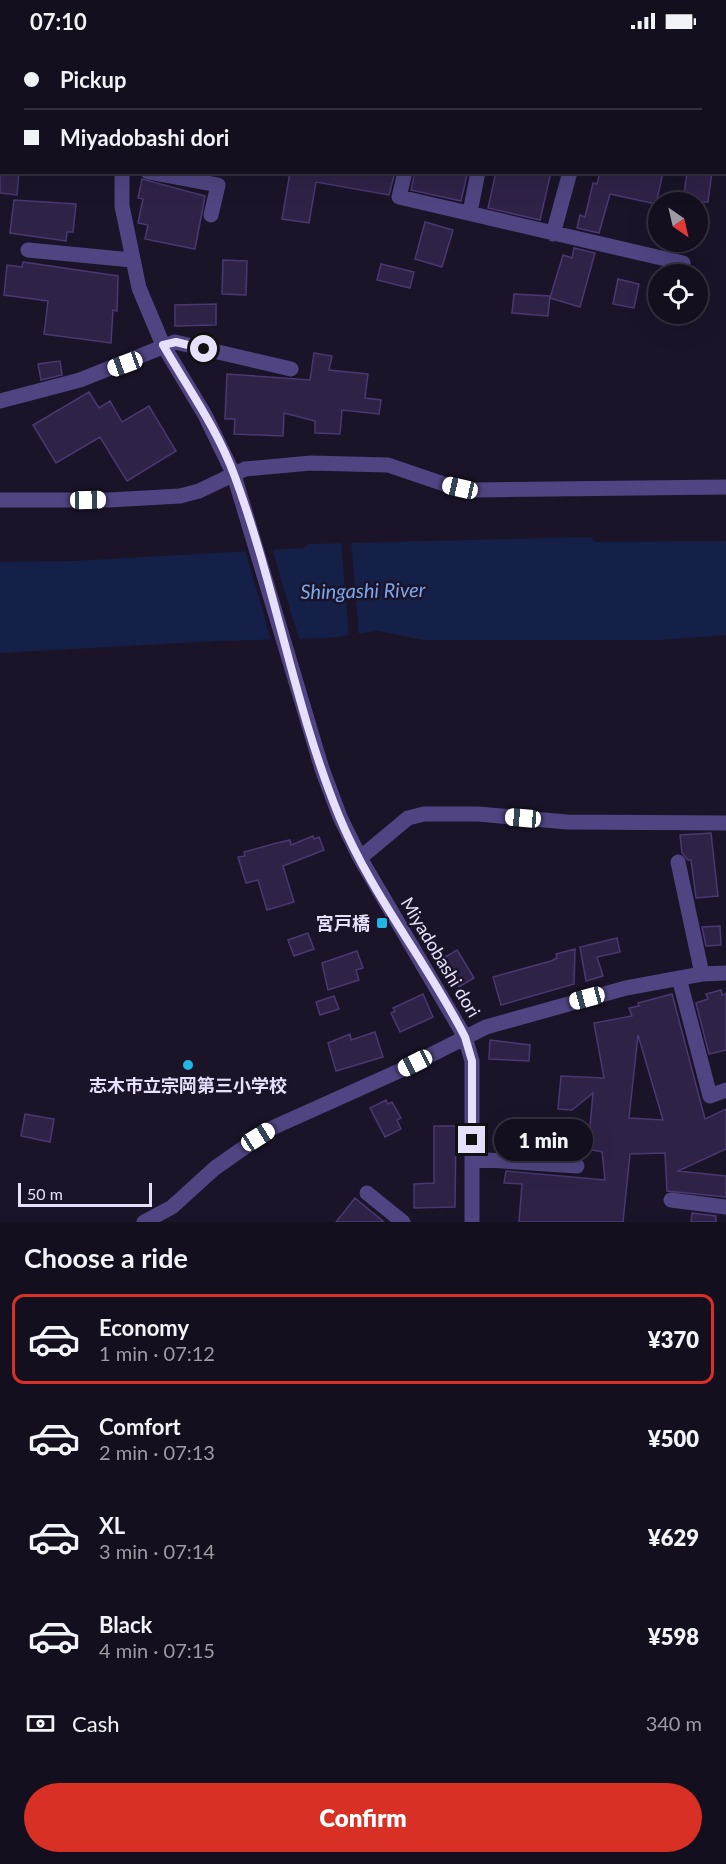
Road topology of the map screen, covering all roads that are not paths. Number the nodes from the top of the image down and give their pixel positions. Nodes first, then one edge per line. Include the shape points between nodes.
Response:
1 (122, 174) edge
2 (159, 174) edge
3 (405, 174) edge
4 (478, 174) edge
5 (569, 174) edge
6 (470, 212) junction
7 (211, 215) dead end
8 (553, 234) junction
9 (28, 250) dead end
10 (132, 260) junction
11 (683, 263) dead end
12 (163, 345) junction
13 (291, 369) dead end
14 (0, 401) edge
15 (234, 475) junction
16 (726, 487) edge
17 (0, 500) edge
18 (726, 823) edge
19 (360, 858) junction
20 (678, 862) dead end
21 (726, 973) edge
22 (702, 974) junction
23 (680, 978) junction
24 (465, 1037) junction
25 (726, 1090) edge
26 (472, 1159) junction
27 (577, 1166) dead end
28 (367, 1192) dead end
29 (671, 1200) dead end
30 (726, 1207) edge
31 (144, 1222) edge
32 (403, 1222) edge
33 (472, 1222) edge

1 - 10 street, Miyadobashi dori via 122,206
2 - 7 street via 218,185
3 - 6 street via 399,197
4 - 6 street
5 - 8 street
6 - 8 street
8 - 11 street
9 - 10 street
10 - 12 street, Miyadobashi dori via 146,309
12 - 13 street via 182,343
12 - 14 street via 80,380
12 - 15 street, Miyadobashi dori via 205,415
15 - 16 street via 266,465 351,462 388,465 476,490
15 - 17 street via 180,496
15 - 19 street, Miyadobashi dori via 331,795
18 - 19 street via 567,822 478,814 424,814 408,819
19 - 24 street, Miyadobashi dori
20 - 22 street
21 - 22 street
22 - 23 street
23 - 24 street via 509,1018
23 - 25 street via 710,1096
24 - 26 street, Miyadobashi dori via 472,1061
24 - 31 street via 272,1128 215,1168 172,1208
26 - 27 street
26 - 33 street, Miyadobashi dori
28 - 32 street
29 - 30 street

